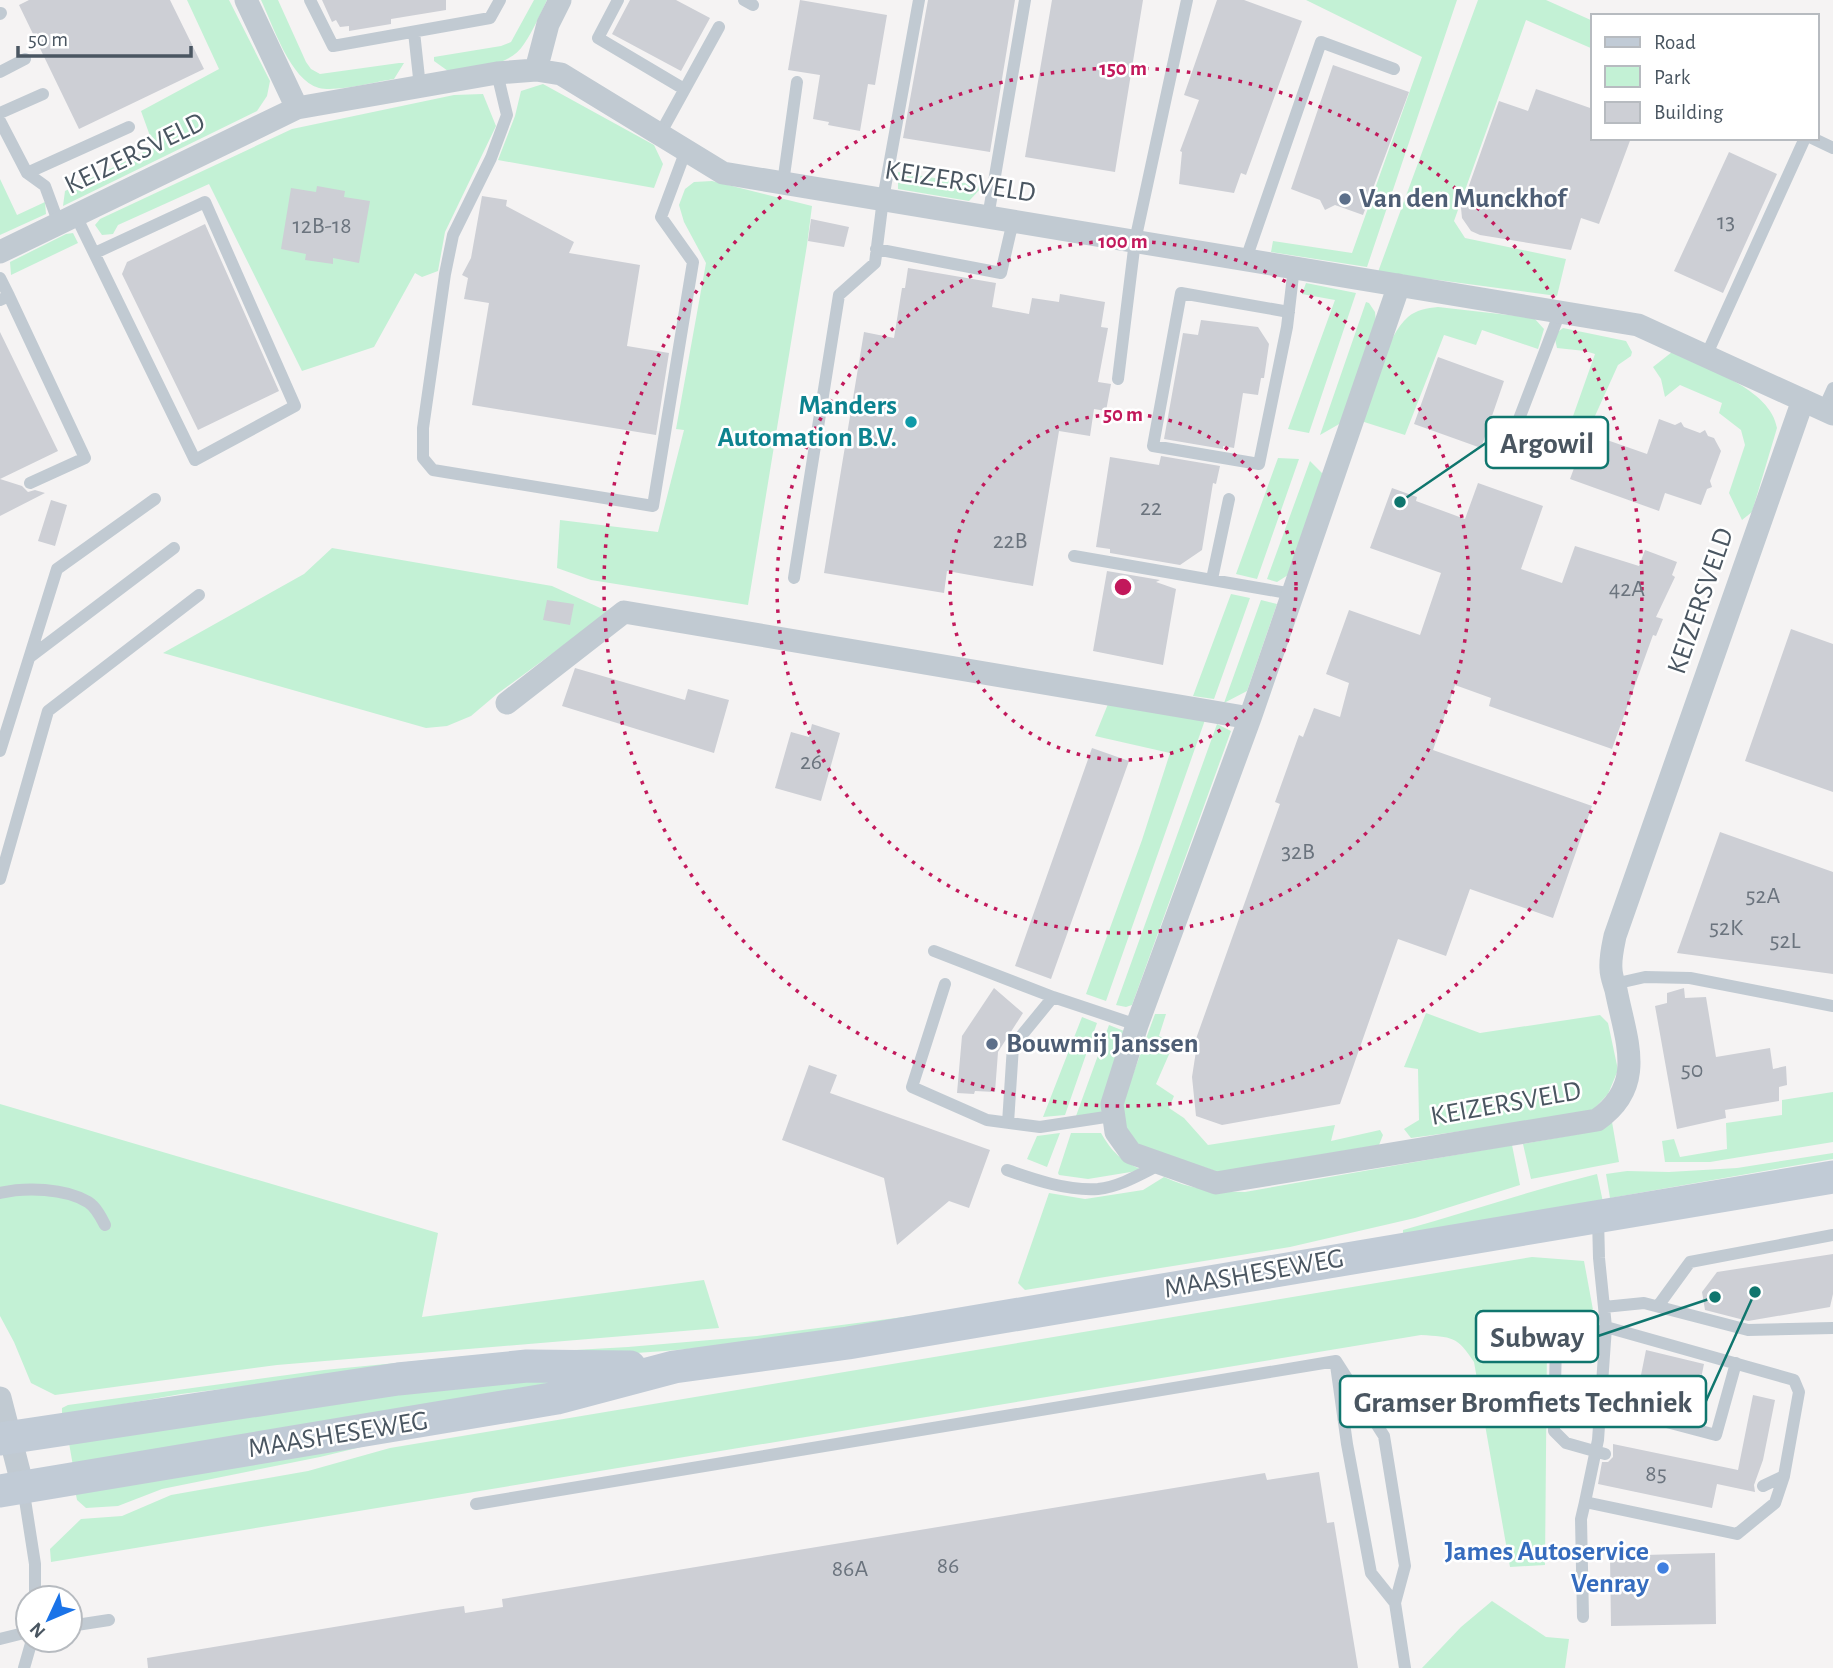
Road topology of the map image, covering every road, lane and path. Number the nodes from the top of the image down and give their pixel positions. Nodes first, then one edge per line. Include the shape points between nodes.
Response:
1 (246, 0) edge
2 (310, 0) edge
3 (500, 0) edge
4 (560, 0) edge
5 (618, 0) edge
6 (919, 0) edge
7 (1025, 0) edge
8 (1187, 0) edge
9 (719, 27) dead end
10 (414, 32) junction
11 (25, 60) dead end
12 (536, 69) junction
13 (1394, 69) dead end
14 (0, 72) edge
15 (497, 73) junction
16 (797, 82) dead end
17 (421, 87) junction
18 (684, 89) junction
19 (43, 94) dead end
20 (297, 108) junction
21 (0, 113) edge
22 (0, 121) edge
23 (130, 127) dead end
24 (660, 134) junction
25 (1804, 140) edge
26 (1816, 140) edge
27 (1833, 148) edge
28 (686, 150) junction
29 (27, 173) junction
30 (783, 183) junction
31 (883, 199) junction
32 (988, 217) junction
33 (67, 220) junction
34 (1013, 221) junction
35 (1135, 241) junction
36 (876, 249) junction
37 (0, 252) edge
38 (95, 253) junction
39 (1247, 259) junction
40 (1294, 267) junction
41 (0, 278) edge
42 (1399, 285) junction
43 (4, 298) edge
44 (1289, 312) junction
45 (1560, 312) junction
46 (1706, 356) junction
47 (1118, 379) dead end
48 (1833, 388) edge
49 (1820, 408) edge
50 (1506, 453) dead end
51 (30, 483) dead end
52 (155, 499) dead end
53 (1229, 499) dead end
54 (174, 548) dead end
55 (1074, 555) dead end
56 (793, 579) dead end
57 (1212, 579) junction
58 (1293, 594) junction
59 (199, 595) dead end
60 (29, 657) junction
61 (507, 703) dead end
62 (1250, 719) junction
63 (0, 751) edge
64 (2, 866) edge
65 (0, 879) edge
66 (934, 951) dead end
67 (945, 984) dead end
68 (1614, 984) junction
69 (1053, 998) junction
70 (1833, 1006) edge
71 (1137, 1025) junction
72 (1112, 1116) junction
73 (1008, 1123) junction
74 (1159, 1165) junction
75 (1007, 1170) dead end
76 (1833, 1177) edge
77 (0, 1193) edge
78 (1598, 1216) junction
79 (105, 1225) dead end
80 (1833, 1235) edge
81 (1604, 1307) junction
82 (1658, 1307) junction
83 (1606, 1327) junction
84 (1833, 1328) edge
85 (1336, 1361) junction
86 (1736, 1363) junction
87 (674, 1367) junction
88 (1602, 1385) junction
89 (0, 1398) edge
90 (6, 1439) edge
91 (1600, 1453) junction
92 (1784, 1476) junction
93 (1763, 1486) dead end
94 (12, 1489) edge
95 (1585, 1502) junction
96 (476, 1504) dead end
97 (35, 1584) edge
98 (1395, 1602) junction
99 (1583, 1617) dead end
100 (109, 1620) dead end
101 (84, 1624) edge
102 (1405, 1668) edge

1 - 20 street
2 - 10 lane via 332,46
3 - 10 lane via 490,18
4 - 12 street
5 - 18 lane via 597,38
6 - 31 lane
7 - 32 lane
8 - 35 lane
9 - 18 lane
10 - 17 lane
11 - 14 lane
12 - 15 street, KEIZERSVELD
12 - 24 street, KEIZERSVELD via 561,74
13 - 39 lane via 1321,42
15 - 17 street, KEIZERSVELD
15 - 28 lane via 507,115 453,235 444,274 423,428 423,458 433,470 653,506 693,262 661,217
16 - 30 lane
17 - 20 street, KEIZERSVELD
18 - 24 lane
19 - 21 lane
20 - 33 street, KEIZERSVELD
22 - 29 lane
23 - 29 lane
24 - 28 street, KEIZERSVELD
25 - 46 lane
26 - 27 lane
28 - 30 street, KEIZERSVELD via 723,173
29 - 33 lane via 45,186
30 - 31 street, KEIZERSVELD
31 - 32 street, KEIZERSVELD
31 - 36 lane
32 - 34 street, KEIZERSVELD
33 - 37 street, KEIZERSVELD
33 - 38 lane
34 - 35 street, KEIZERSVELD
34 - 36 lane via 1001,273
35 - 39 street, KEIZERSVELD
35 - 47 lane
36 - 56 lane via 875,263 839,295
38 - 38 lane via 205,202 295,406 195,460
39 - 40 street, KEIZERSVELD
40 - 42 street, KEIZERSVELD
40 - 44 lane
41 - 43 lane
42 - 45 street, KEIZERSVELD
42 - 58 street
43 - 51 lane via 85,458
44 - 44 lane via 1181,293 1153,446 1259,464
45 - 46 street, KEIZERSVELD via 1638,325
45 - 50 lane
46 - 49 street, KEIZERSVELD
48 - 49 lane
49 - 68 street, KEIZERSVELD via 1615,936
52 - 60 lane via 57,569
53 - 57 lane
54 - 60 lane
55 - 57 lane
57 - 58 lane
58 - 62 street
59 - 64 lane via 48,711
60 - 63 lane
61 - 62 street via 624,612
62 - 71 street
64 - 65 lane
66 - 69 lane
67 - 73 lane via 912,1087 987,1120
68 - 70 lane via 1645,977 1690,978
68 - 74 street, KEIZERSVELD via 1629,1051 1629,1076 1620,1098 1597,1120 1216,1184
69 - 71 lane
69 - 73 lane via 1013,1046
71 - 72 street
72 - 73 lane via 1040,1126
72 - 74 street, KEIZERSVELD via 1116,1132 1131,1153
74 - 75 lane via 1099,1189 1046,1184
76 - 78 main road, MAASHESEWEG
77 - 79 lane via 64,1193 89,1203
78 - 81 lane
78 - 87 main road, MAASHESEWEG via 848,1343
80 - 82 lane via 1690,1262
81 - 82 lane via 1644,1303
81 - 83 lane
82 - 84 lane via 1748,1330
83 - 86 lane
83 - 88 lane
83 - 91 lane via 1595,1338 1556,1342 1554,1431 1566,1443
85 - 96 lane
85 - 98 lane via 1371,1573
85 - 98 lane via 1384,1436 1405,1566
86 - 88 lane via 1716,1435 1625,1411
86 - 92 lane via 1794,1380 1799,1392
87 - 90 main road, MAASHESEWEG via 527,1366 398,1379
87 - 94 main road, MAASHESEWEG via 557,1398
88 - 91 lane
89 - 90 street
90 - 94 street
91 - 95 lane
92 - 93 lane
92 - 95 lane via 1775,1503 1737,1534
94 - 97 lane via 35,1564
95 - 99 lane via 1581,1519
98 - 102 lane
100 - 101 lane

